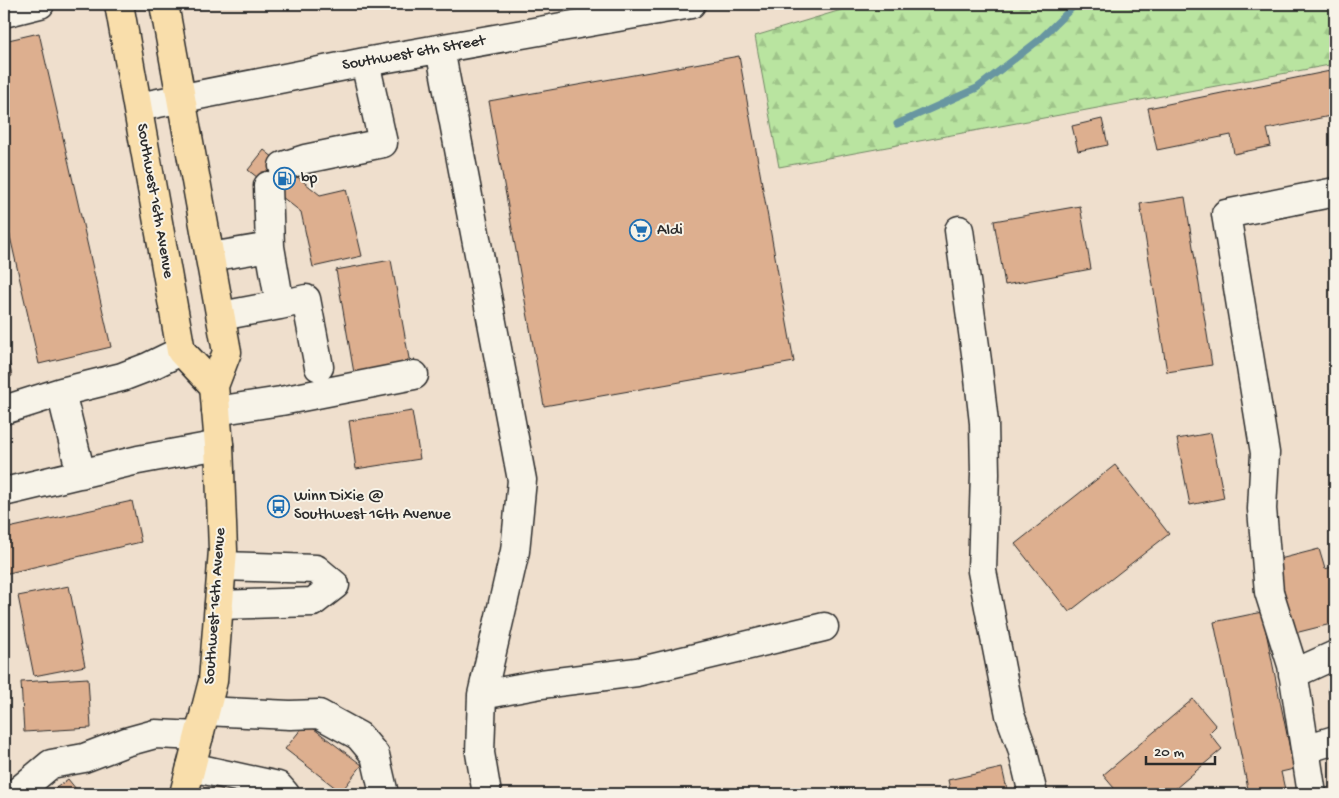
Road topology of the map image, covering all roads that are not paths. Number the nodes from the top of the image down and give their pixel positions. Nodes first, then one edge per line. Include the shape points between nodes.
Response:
1 (40, 4) edge
2 (119, 4) edge
3 (164, 4) edge
4 (691, 4) edge
5 (4, 13) edge
6 (440, 49) junction
7 (366, 62) junction
8 (180, 98) junction
9 (138, 107) junction
10 (1335, 192) edge
11 (959, 230) dead end
12 (270, 247) junction
13 (210, 257) junction
14 (280, 305) junction
15 (221, 316) junction
16 (181, 351) junction
17 (319, 367) dead end
18 (414, 375) dead end
19 (61, 392) junction
20 (215, 398) junction
21 (4, 410) edge
22 (219, 445) junction
23 (81, 474) junction
24 (4, 492) edge
25 (222, 566) junction
26 (219, 605) junction
27 (824, 627) dead end
28 (1335, 655) edge
29 (1293, 674) junction
30 (482, 695) junction
31 (202, 724) junction
32 (1335, 740) edge
33 (1305, 749) junction
34 (191, 767) junction
35 (15, 794) edge
36 (184, 794) edge
37 (285, 794) edge
38 (384, 794) edge
39 (487, 794) edge
40 (1033, 794) edge
41 (1312, 794) edge

1 - 5 street
2 - 9 main road, Southwest 16th Avenue
3 - 8 main road, Southwest 16th Avenue
4 - 6 street, Southwest 6th Street
6 - 7 street, Southwest 6th Street
6 - 30 street via 522,480 516,551
7 - 8 street, Southwest 6th Street
7 - 12 street via 383,143 305,159 276,176
8 - 9 street, Southwest 6th Street
8 - 13 main road, Southwest 16th Avenue
9 - 16 main road, Southwest 16th Avenue
10 - 29 street via 1226,214 1266,453 1262,509 1269,592
11 - 40 street via 984,423 982,571 1010,714
12 - 13 street
12 - 14 street
13 - 15 main road, Southwest 16th Avenue
14 - 15 street
14 - 17 street via 306,299
15 - 20 main road, Southwest 16th Avenue via 227,352
16 - 19 street via 122,377
16 - 20 main road
18 - 20 street via 281,401
19 - 21 street
19 - 23 street
20 - 22 main road, Southwest 16th Avenue
22 - 23 street
22 - 25 main road, Southwest 16th Avenue
23 - 24 street
25 - 26 main road, Southwest 16th Avenue
25 - 26 street via 316,569 336,585 313,602
26 - 31 main road, Southwest 16th Avenue via 213,682
27 - 30 street via 637,672
28 - 29 street
29 - 33 street
30 - 39 street via 480,753
31 - 34 main road, Southwest 16th Avenue
31 - 35 street via 126,742 84,758 51,764
31 - 38 street via 319,714 359,736 375,755
32 - 33 street
33 - 41 street
34 - 36 main road, Southwest 16th Avenue
34 - 37 street via 278,786

